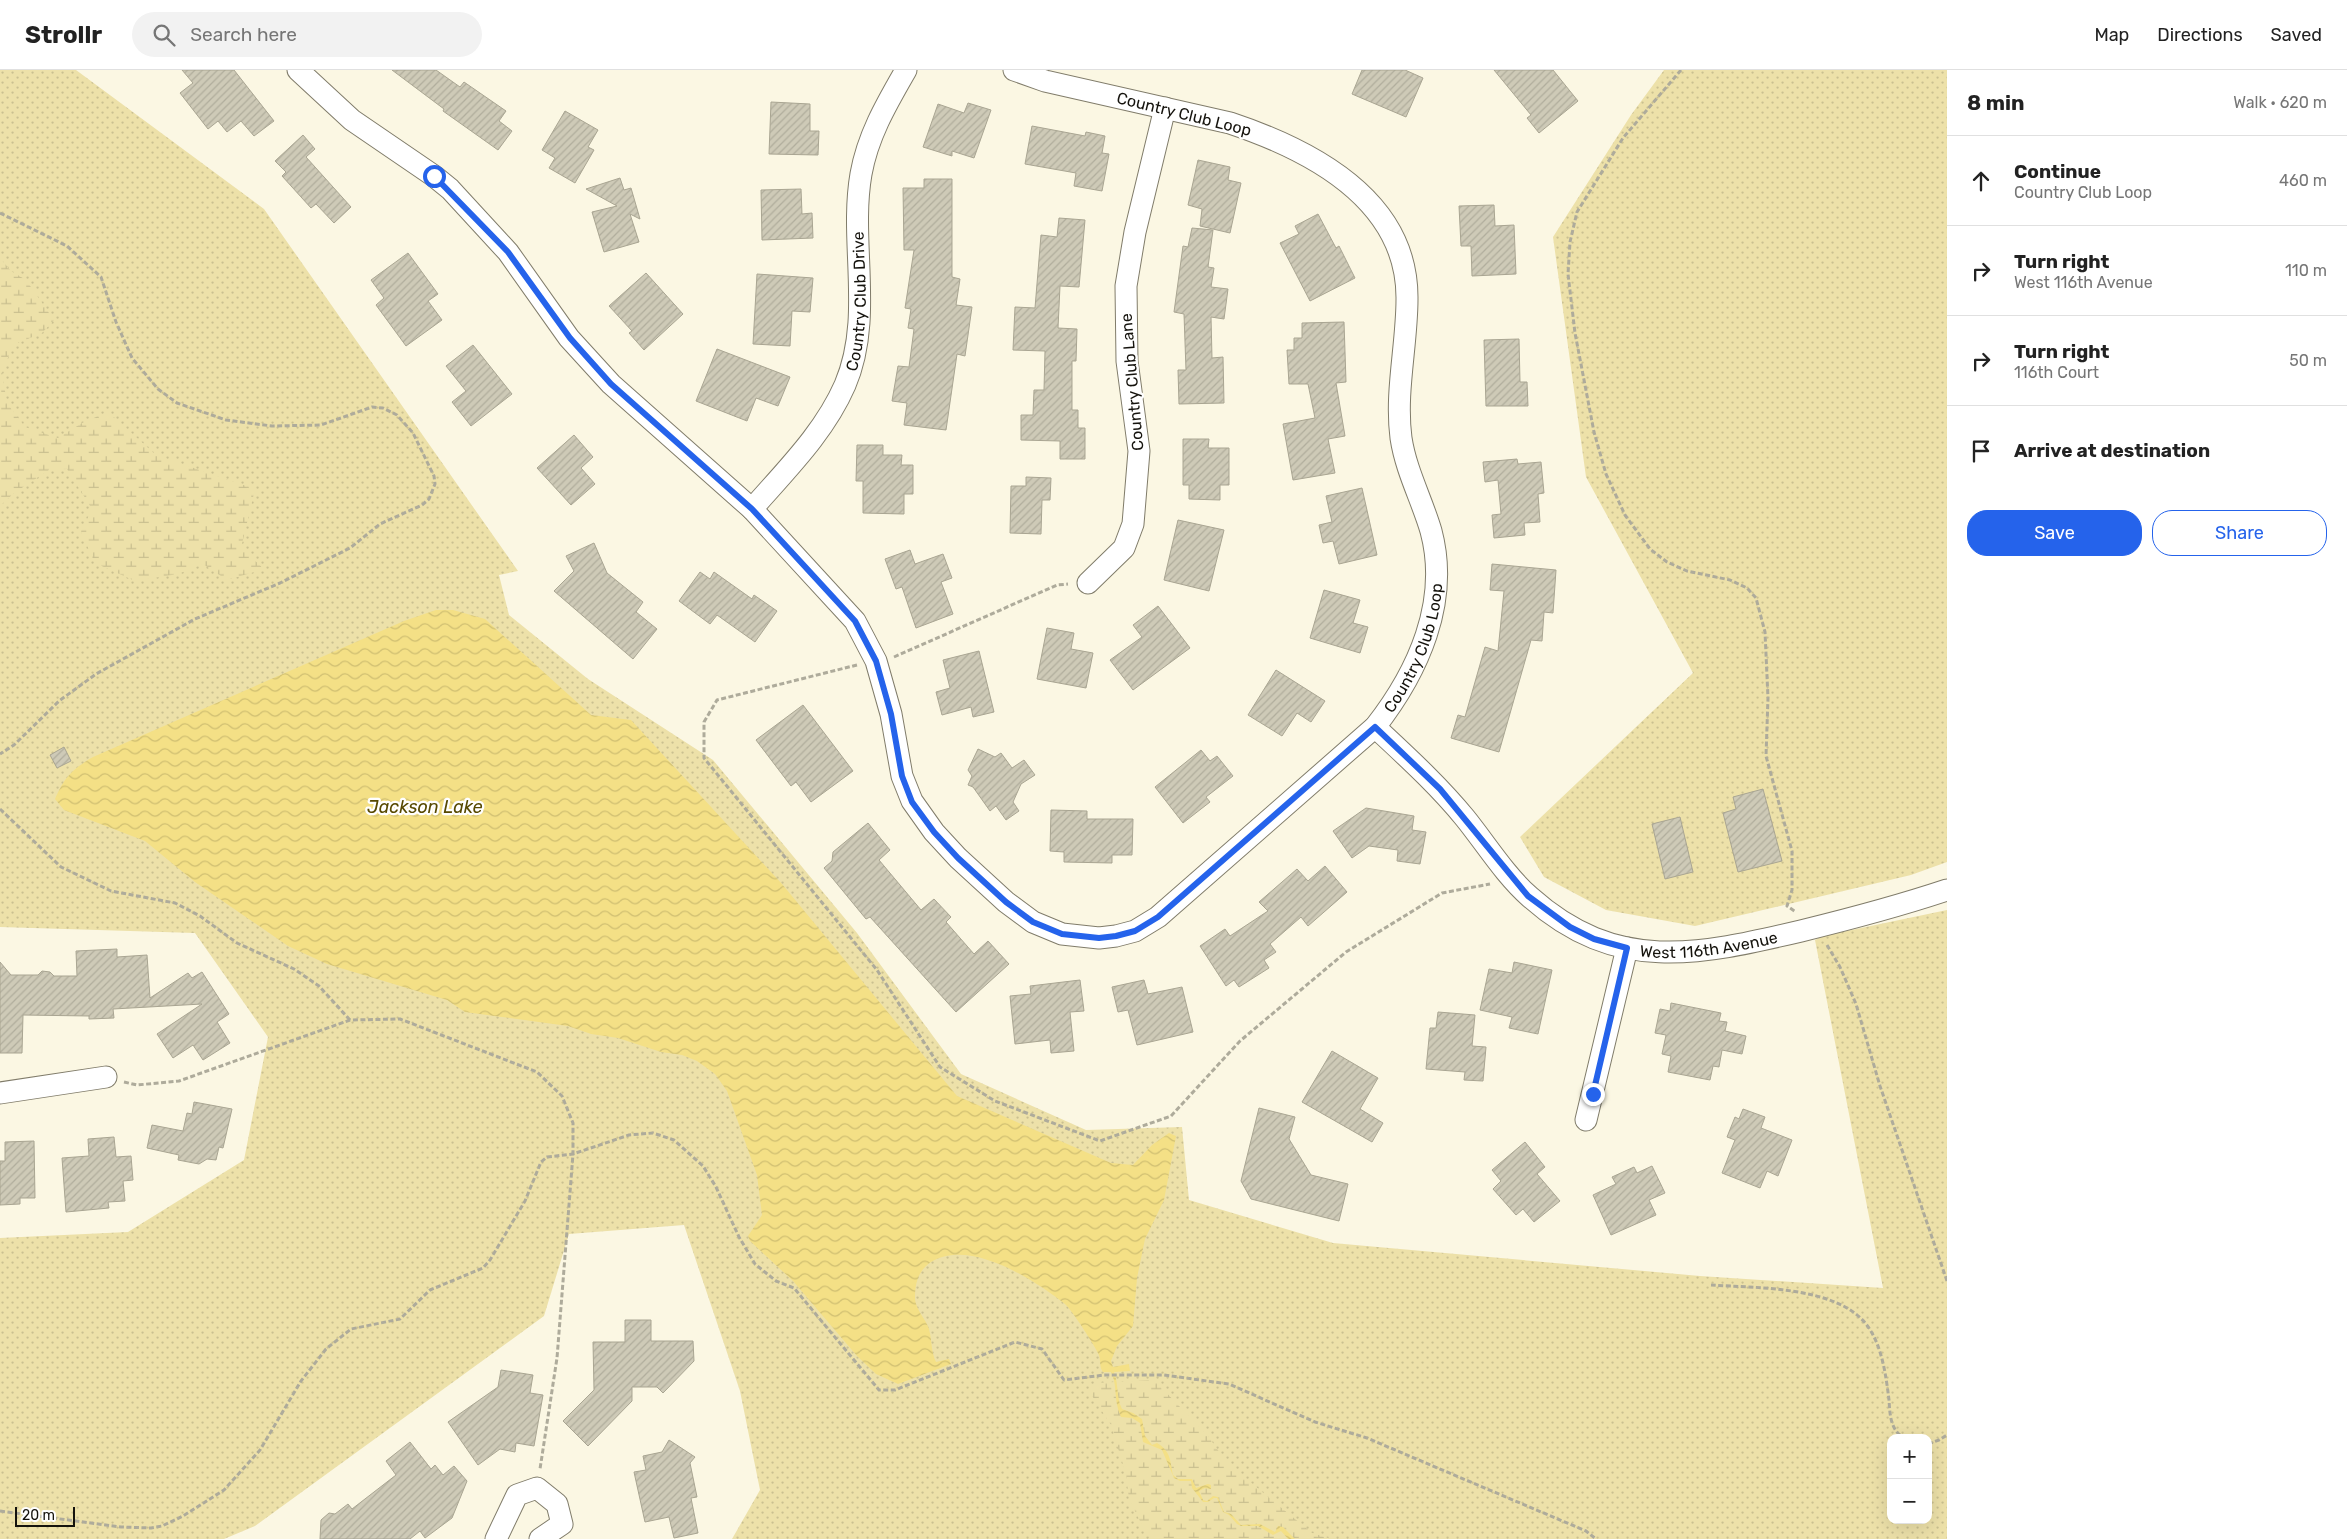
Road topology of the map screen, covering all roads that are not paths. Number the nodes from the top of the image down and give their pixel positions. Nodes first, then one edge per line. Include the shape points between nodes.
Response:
1 (298, 70) edge
2 (906, 70) edge
3 (1014, 70) edge
4 (1165, 108) junction
5 (752, 509) junction
6 (1088, 583) dead end
7 (1375, 727) junction
8 (1947, 890) edge
9 (1627, 948) junction
10 (106, 1077) road end
11 (0, 1093) edge
12 (1586, 1120) dead end
13 (496, 1539) edge
14 (540, 1539) edge

1 - 5 street, Country Club Loop via 352,120 450,190 508,252 570,338 611,384
2 - 5 street, Country Club Drive via 881,114 861,174 858,202 859,325 845,384 827,420
3 - 4 street, Country Club Loop
4 - 6 street, Country Club Lane via 1135,232 1126,286 1127,361 1139,451 1133,524 1117,558
4 - 7 street, Country Club Loop via 1259,132 1330,168 1374,207 1396,242 1403,261 1407,297 1401,435 1409,473 1433,540 1436,585 1421,653 1391,706
5 - 7 street, Country Club Loop via 863,632 876,661 891,714 902,776 912,802 958,858 1006,902 1046,929 1099,938 1116,936 1147,924 1230,856
7 - 9 street, West 116th Avenue via 1440,789 1528,896 1570,927 1594,939
8 - 9 street, West 116th Avenue via 1732,947 1682,953
9 - 12 street
10 - 11 street
13 - 14 street via 517,1495 537,1488 557,1504 562,1524

